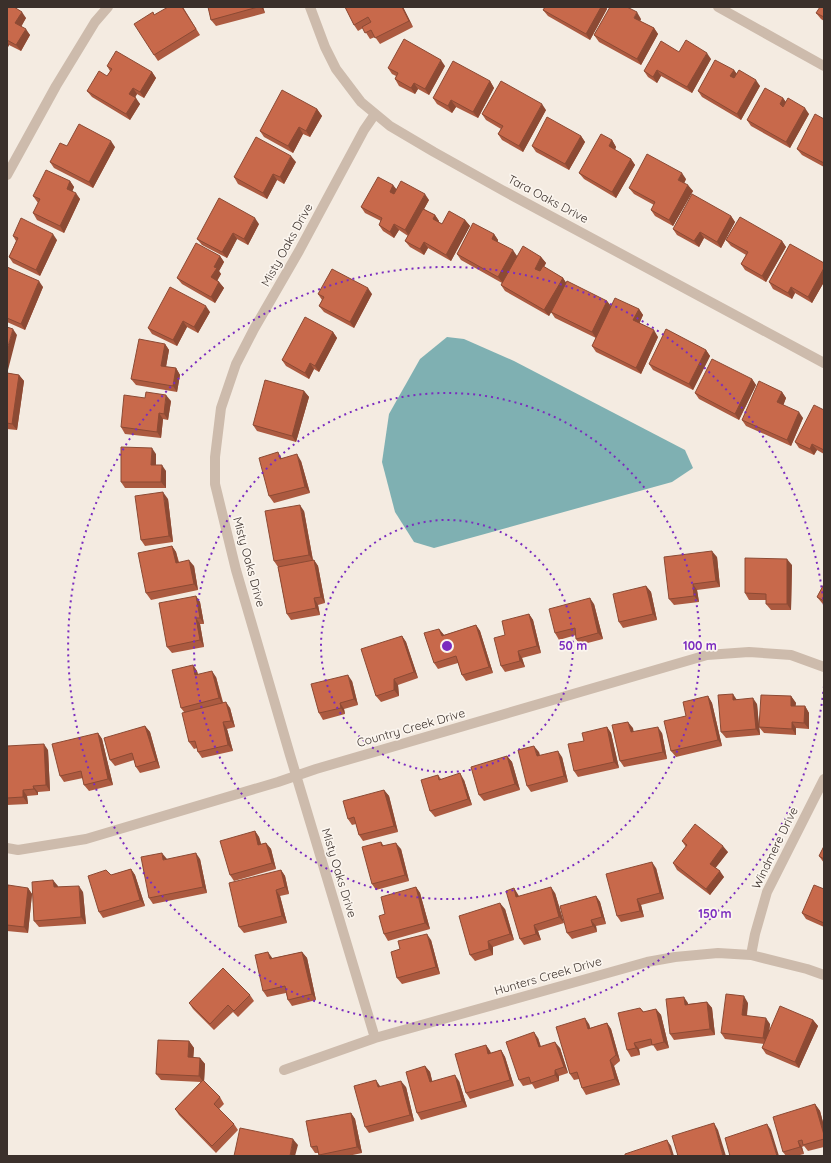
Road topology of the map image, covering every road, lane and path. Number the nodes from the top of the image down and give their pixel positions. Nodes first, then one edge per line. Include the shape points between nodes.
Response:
1 (108, 7) edge
2 (310, 7) edge
3 (722, 8) edge
4 (824, 66) edge
5 (375, 114) junction
6 (7, 176) edge
7 (824, 363) edge
8 (824, 667) edge
9 (297, 776) junction
10 (824, 779) edge
11 (7, 848) edge
12 (751, 955) junction
13 (824, 975) edge
14 (375, 1038) junction
15 (284, 1070) dead end

1 - 6 street via 95,22 56,86
2 - 5 street, Tara Oaks Drive via 336,69 361,102
3 - 4 street
5 - 7 street, Tara Oaks Drive via 434,152
5 - 9 street, Misty Oaks Drive via 236,364 221,408 215,457 215,484 236,570
8 - 9 street, Country Creek Drive via 784,654 749,652 707,655
9 - 11 street, Country Creek Drive via 86,839 18,850
9 - 14 street, Misty Oaks Drive
10 - 12 street, Windmere Drive via 767,892
12 - 13 street, Hunters Creek Drive
12 - 14 street, Hunters Creek Drive via 718,954 647,962
14 - 15 street, Hunters Creek Drive

